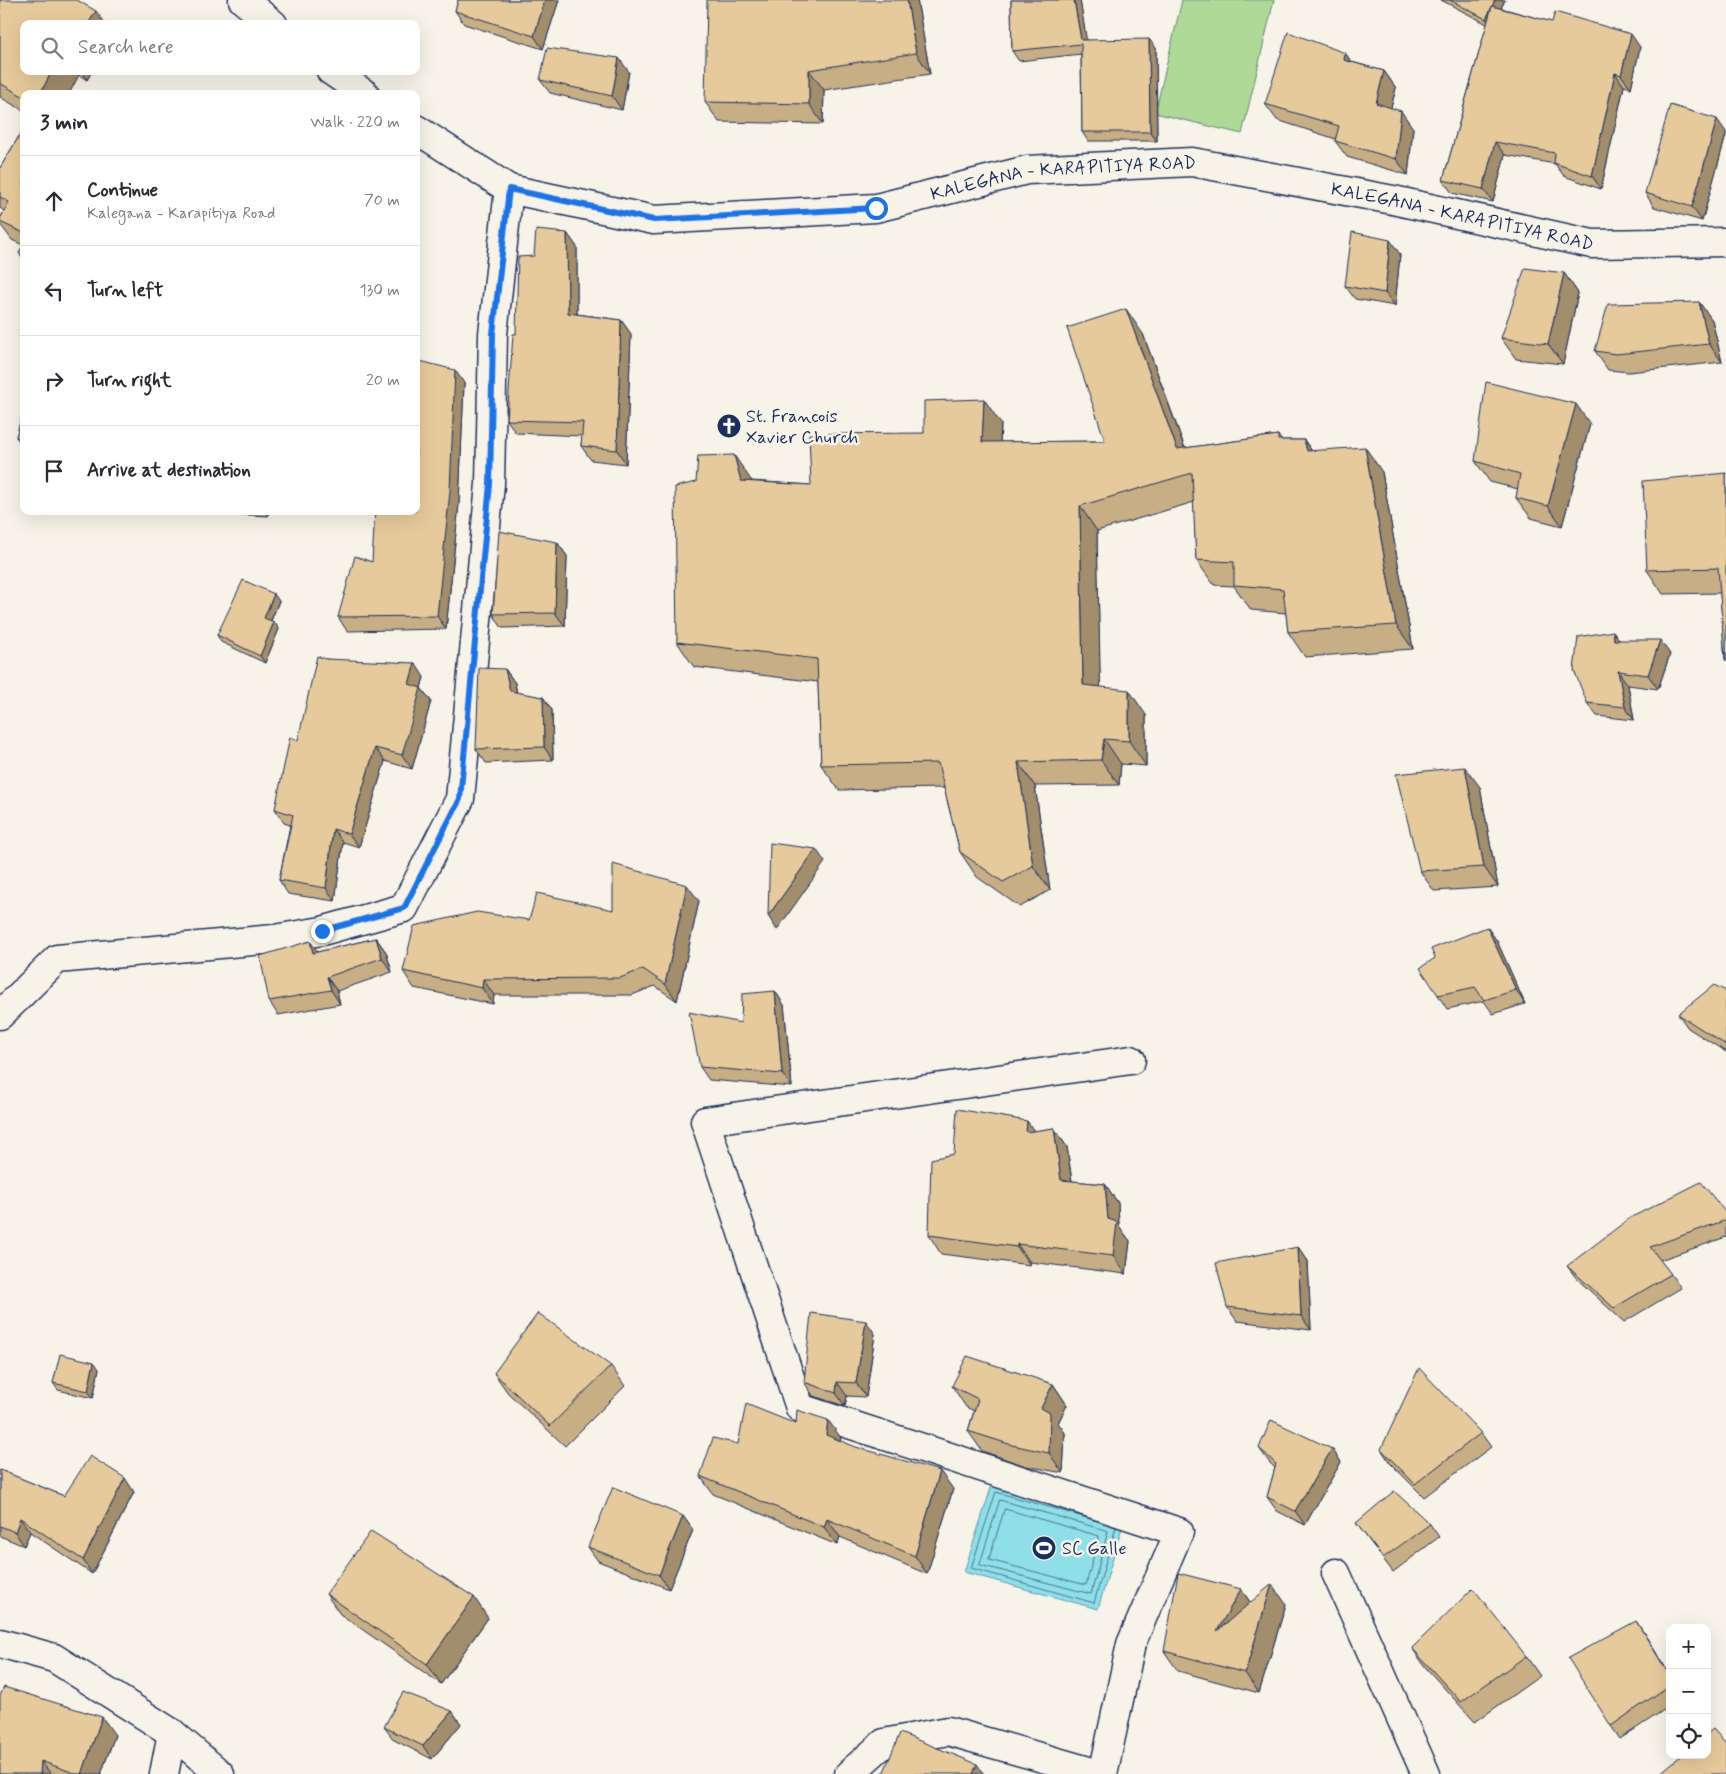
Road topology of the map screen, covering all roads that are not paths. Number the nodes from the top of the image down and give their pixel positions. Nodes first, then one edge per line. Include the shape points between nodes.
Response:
1 (243, 0) edge
2 (268, 20) edge
3 (337, 75) edge
4 (358, 90) edge
5 (420, 132) edge
6 (509, 189) junction
7 (1726, 242) edge
8 (0, 1015) edge
9 (1131, 1060) dead end
10 (1336, 1573) dead end
11 (0, 1643) edge
12 (172, 1733) junction
13 (164, 1774) edge
14 (220, 1774) edge
15 (849, 1774) edge
16 (1101, 1774) edge
17 (1426, 1774) edge

1 - 2 street
3 - 4 street
5 - 6 street, KALEGANA - KARAPITIYA ROAD
6 - 7 street, KALEGANA - KARAPITIYA ROAD via 654,220 876,208 1027,170 1192,162 1393,200 1592,244
6 - 8 street via 493,334 490,484 460,799 404,908 322,931 274,939 57,959
9 - 16 street via 705,1121 800,1408 1179,1532 1131,1644
10 - 17 street
11 - 12 street via 54,1658
12 - 13 street
12 - 14 street
15 - 16 street via 884,1743 948,1731

